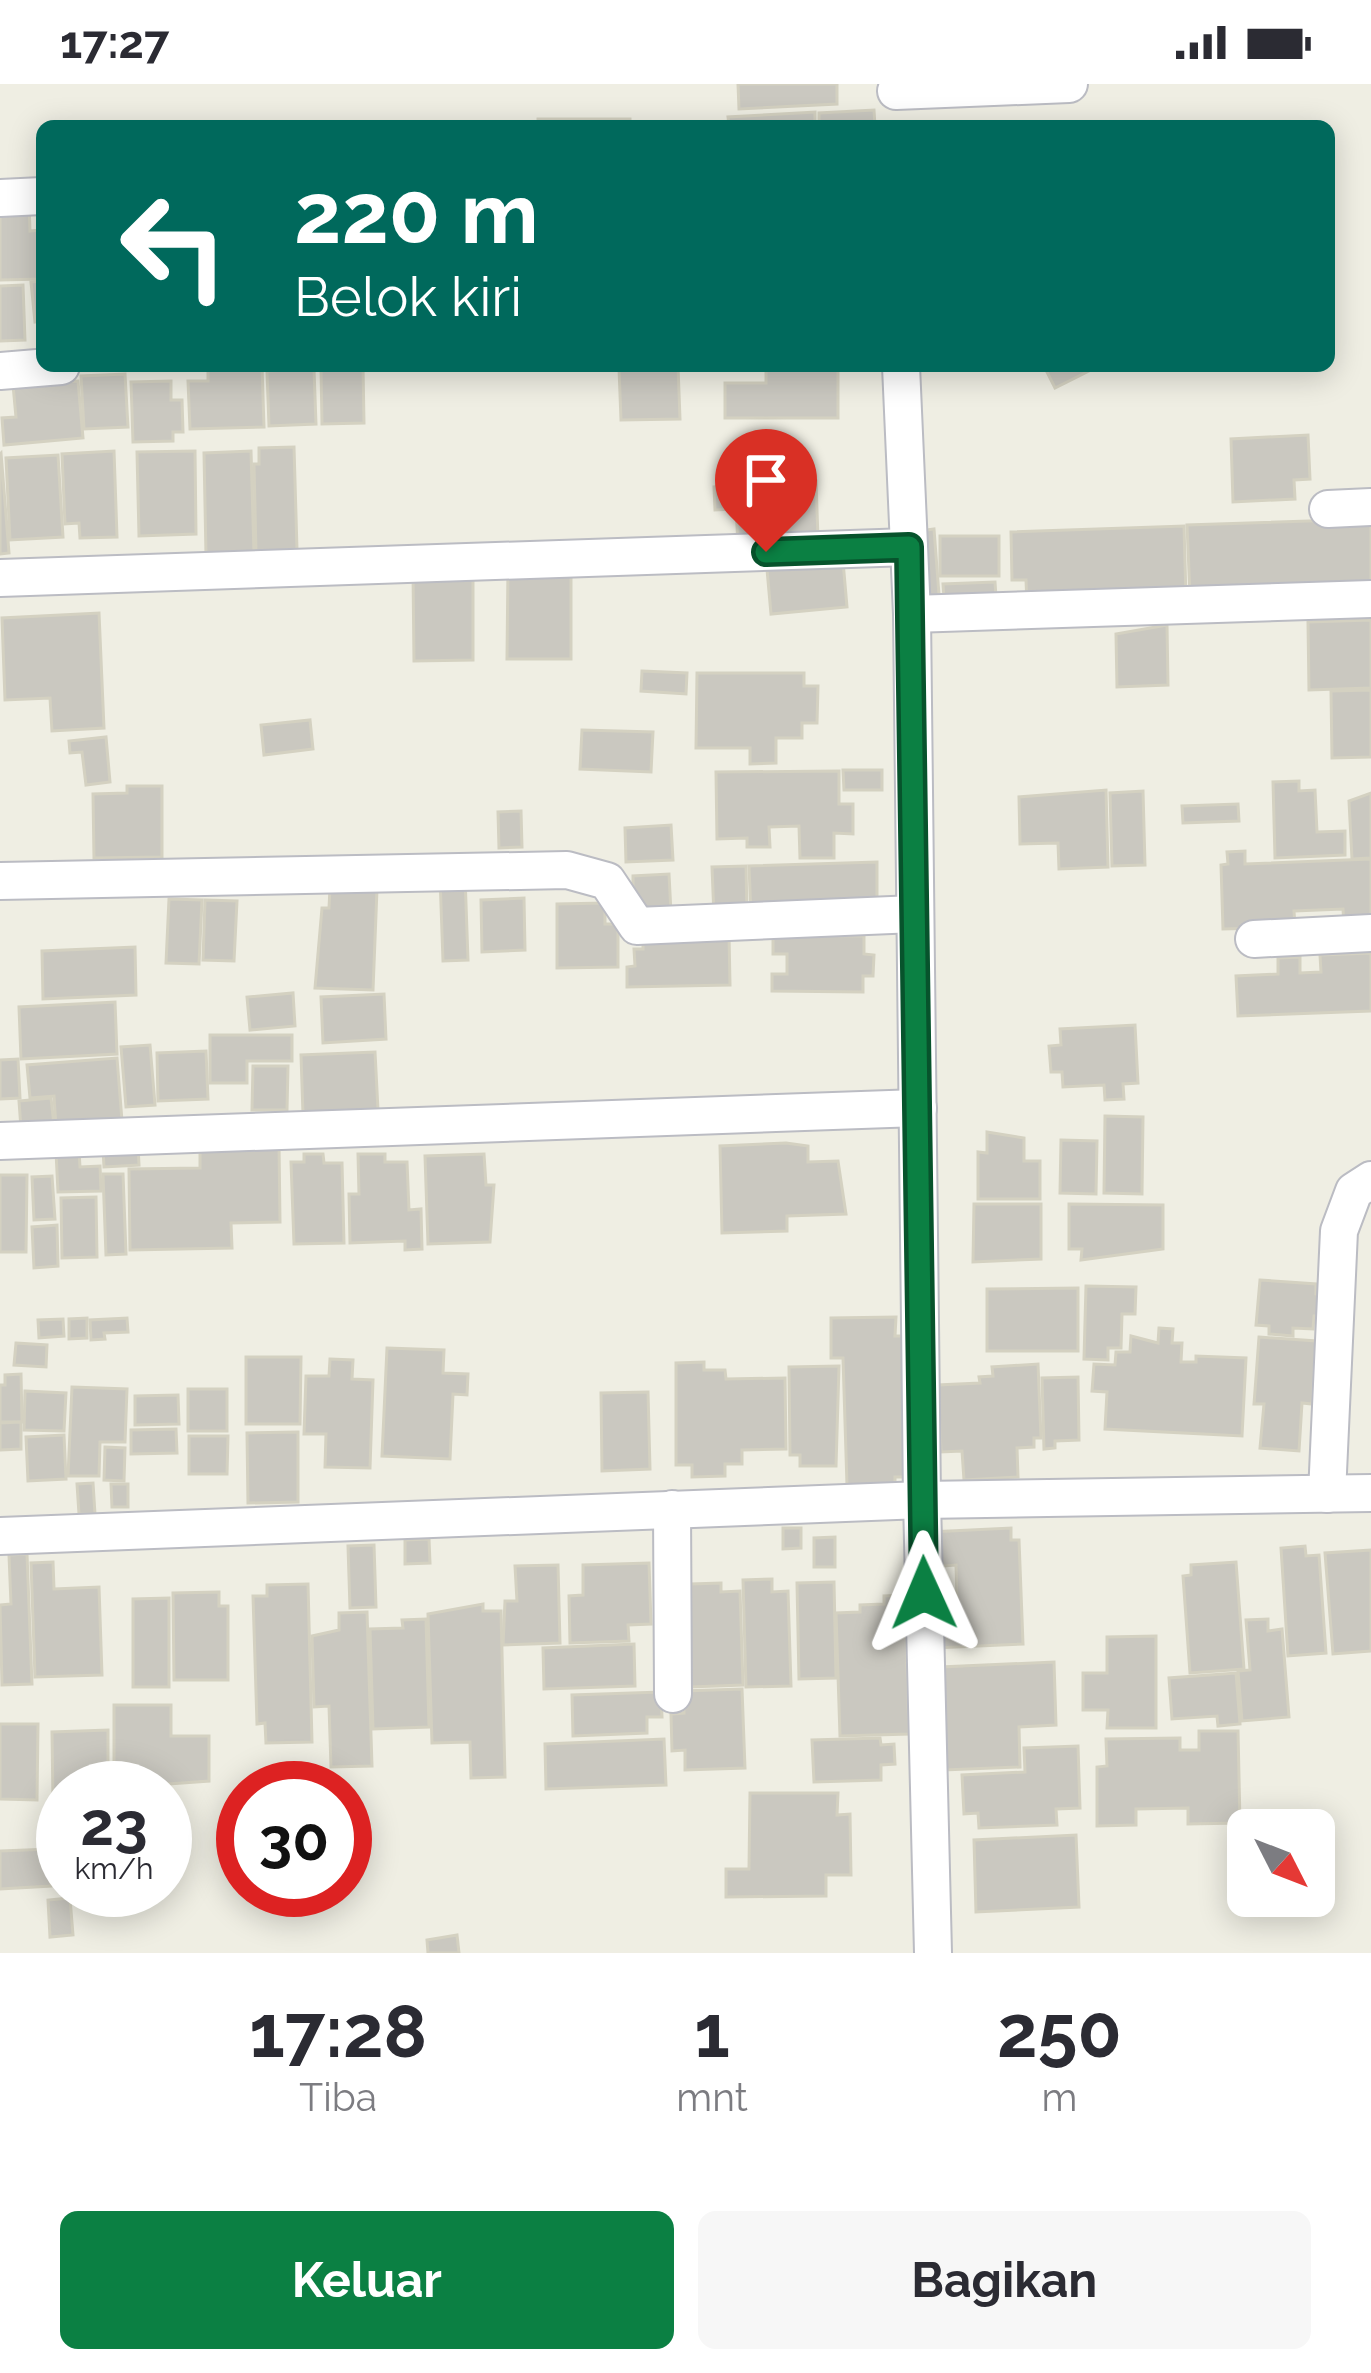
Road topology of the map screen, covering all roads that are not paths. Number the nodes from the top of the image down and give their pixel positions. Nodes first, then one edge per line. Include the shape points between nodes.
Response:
1 (1069, 84) edge
2 (896, 100) edge
3 (36, 196) edge
4 (0, 198) edge
5 (36, 368) edge
6 (0, 371) edge
7 (902, 372) edge
8 (1371, 507) edge
9 (1328, 509) dead end
10 (909, 547) junction
11 (0, 578) edge
12 (1371, 599) edge
13 (912, 614) junction
14 (0, 880) edge
15 (915, 914) junction
16 (1371, 933) edge
17 (1254, 938) dead end
18 (918, 1108) junction
19 (0, 1141) edge
20 (1371, 1180) edge
21 (1371, 1493) edge
22 (1327, 1494) junction
23 (922, 1500) junction
24 (672, 1510) junction
25 (0, 1537) edge
26 (673, 1694) dead end
27 (933, 1953) edge

1 - 2 street
3 - 4 street
5 - 6 street
7 - 10 street
8 - 9 street
10 - 11 street
10 - 13 street
12 - 13 street
13 - 15 street
14 - 15 street via 567,870 607,881 637,926
15 - 18 street
16 - 17 street
18 - 19 street
18 - 23 street
20 - 22 street via 1354,1191 1339,1231
21 - 22 street
22 - 23 street
23 - 24 street
23 - 27 street
24 - 25 street
24 - 26 street

